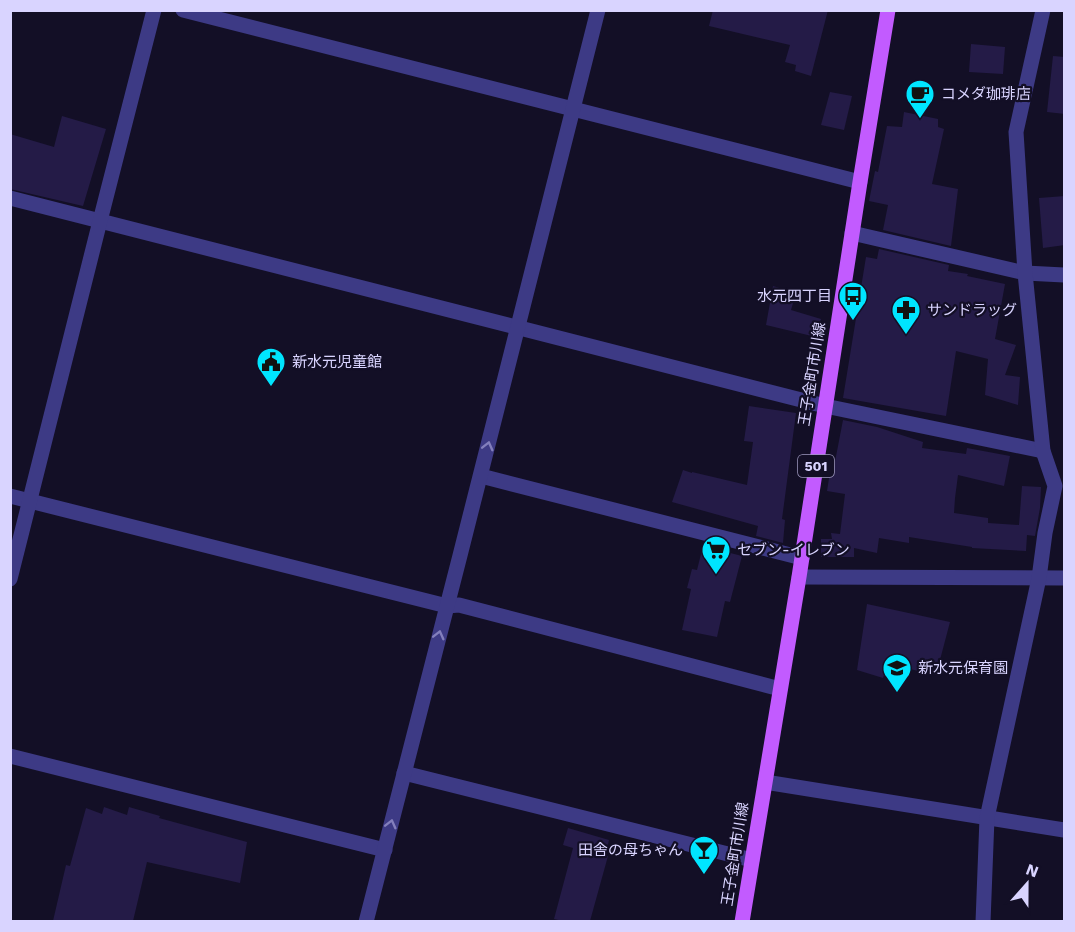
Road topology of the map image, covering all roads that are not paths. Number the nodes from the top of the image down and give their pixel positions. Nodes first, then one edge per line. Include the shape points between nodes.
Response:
1 (154, 10) edge
2 (183, 10) edge
3 (598, 10) edge
4 (888, 10) edge
5 (1043, 10) edge
6 (573, 109) junction
7 (860, 182) junction
8 (10, 198) edge
9 (100, 220) junction
10 (852, 233) junction
11 (1025, 273) junction
12 (1065, 275) edge
13 (517, 327) junction
14 (825, 406) junction
15 (1043, 452) junction
16 (481, 476) junction
17 (10, 496) edge
18 (30, 501) junction
19 (802, 558) junction
20 (799, 577) junction
21 (1039, 578) junction
22 (1065, 578) edge
23 (10, 579) edge
24 (447, 606) junction
25 (780, 689) junction
26 (10, 756) edge
27 (404, 773) junction
28 (765, 782) junction
29 (987, 818) junction
30 (1065, 830) edge
31 (385, 850) junction
32 (752, 860) junction
33 (366, 921) edge
34 (742, 921) edge
35 (983, 921) edge

1 - 9 street
2 - 6 street
3 - 6 street
4 - 7 main road, 王子金町市川線 / 501
5 - 11 street via 1016,132
6 - 7 street
6 - 13 street
7 - 10 main road, 王子金町市川線 / 501
8 - 9 street
9 - 13 street
9 - 18 street
10 - 11 street
10 - 14 main road, 王子金町市川線 / 501
11 - 12 street
11 - 15 street
13 - 14 street
16 -> 13 street
14 - 15 street
14 - 19 main road, 王子金町市川線 / 501
15 - 21 street via 1055,486
16 - 19 street
16 - 24 street
17 - 18 street
18 - 23 street
18 - 24 street
19 - 20 main road, 王子金町市川線 / 501
20 - 21 street
20 - 25 main road, 王子金町市川線 / 501
21 - 22 street
21 - 29 street
24 - 25 street via 459,605
27 -> 24 street
25 - 28 main road, 王子金町市川線 / 501
26 - 31 street
31 -> 27 street
27 - 32 street
28 - 29 street
28 - 32 main road, 王子金町市川線 / 501
29 - 30 street
29 - 35 street
31 - 33 street
32 - 34 main road, 王子金町市川線 / 501

